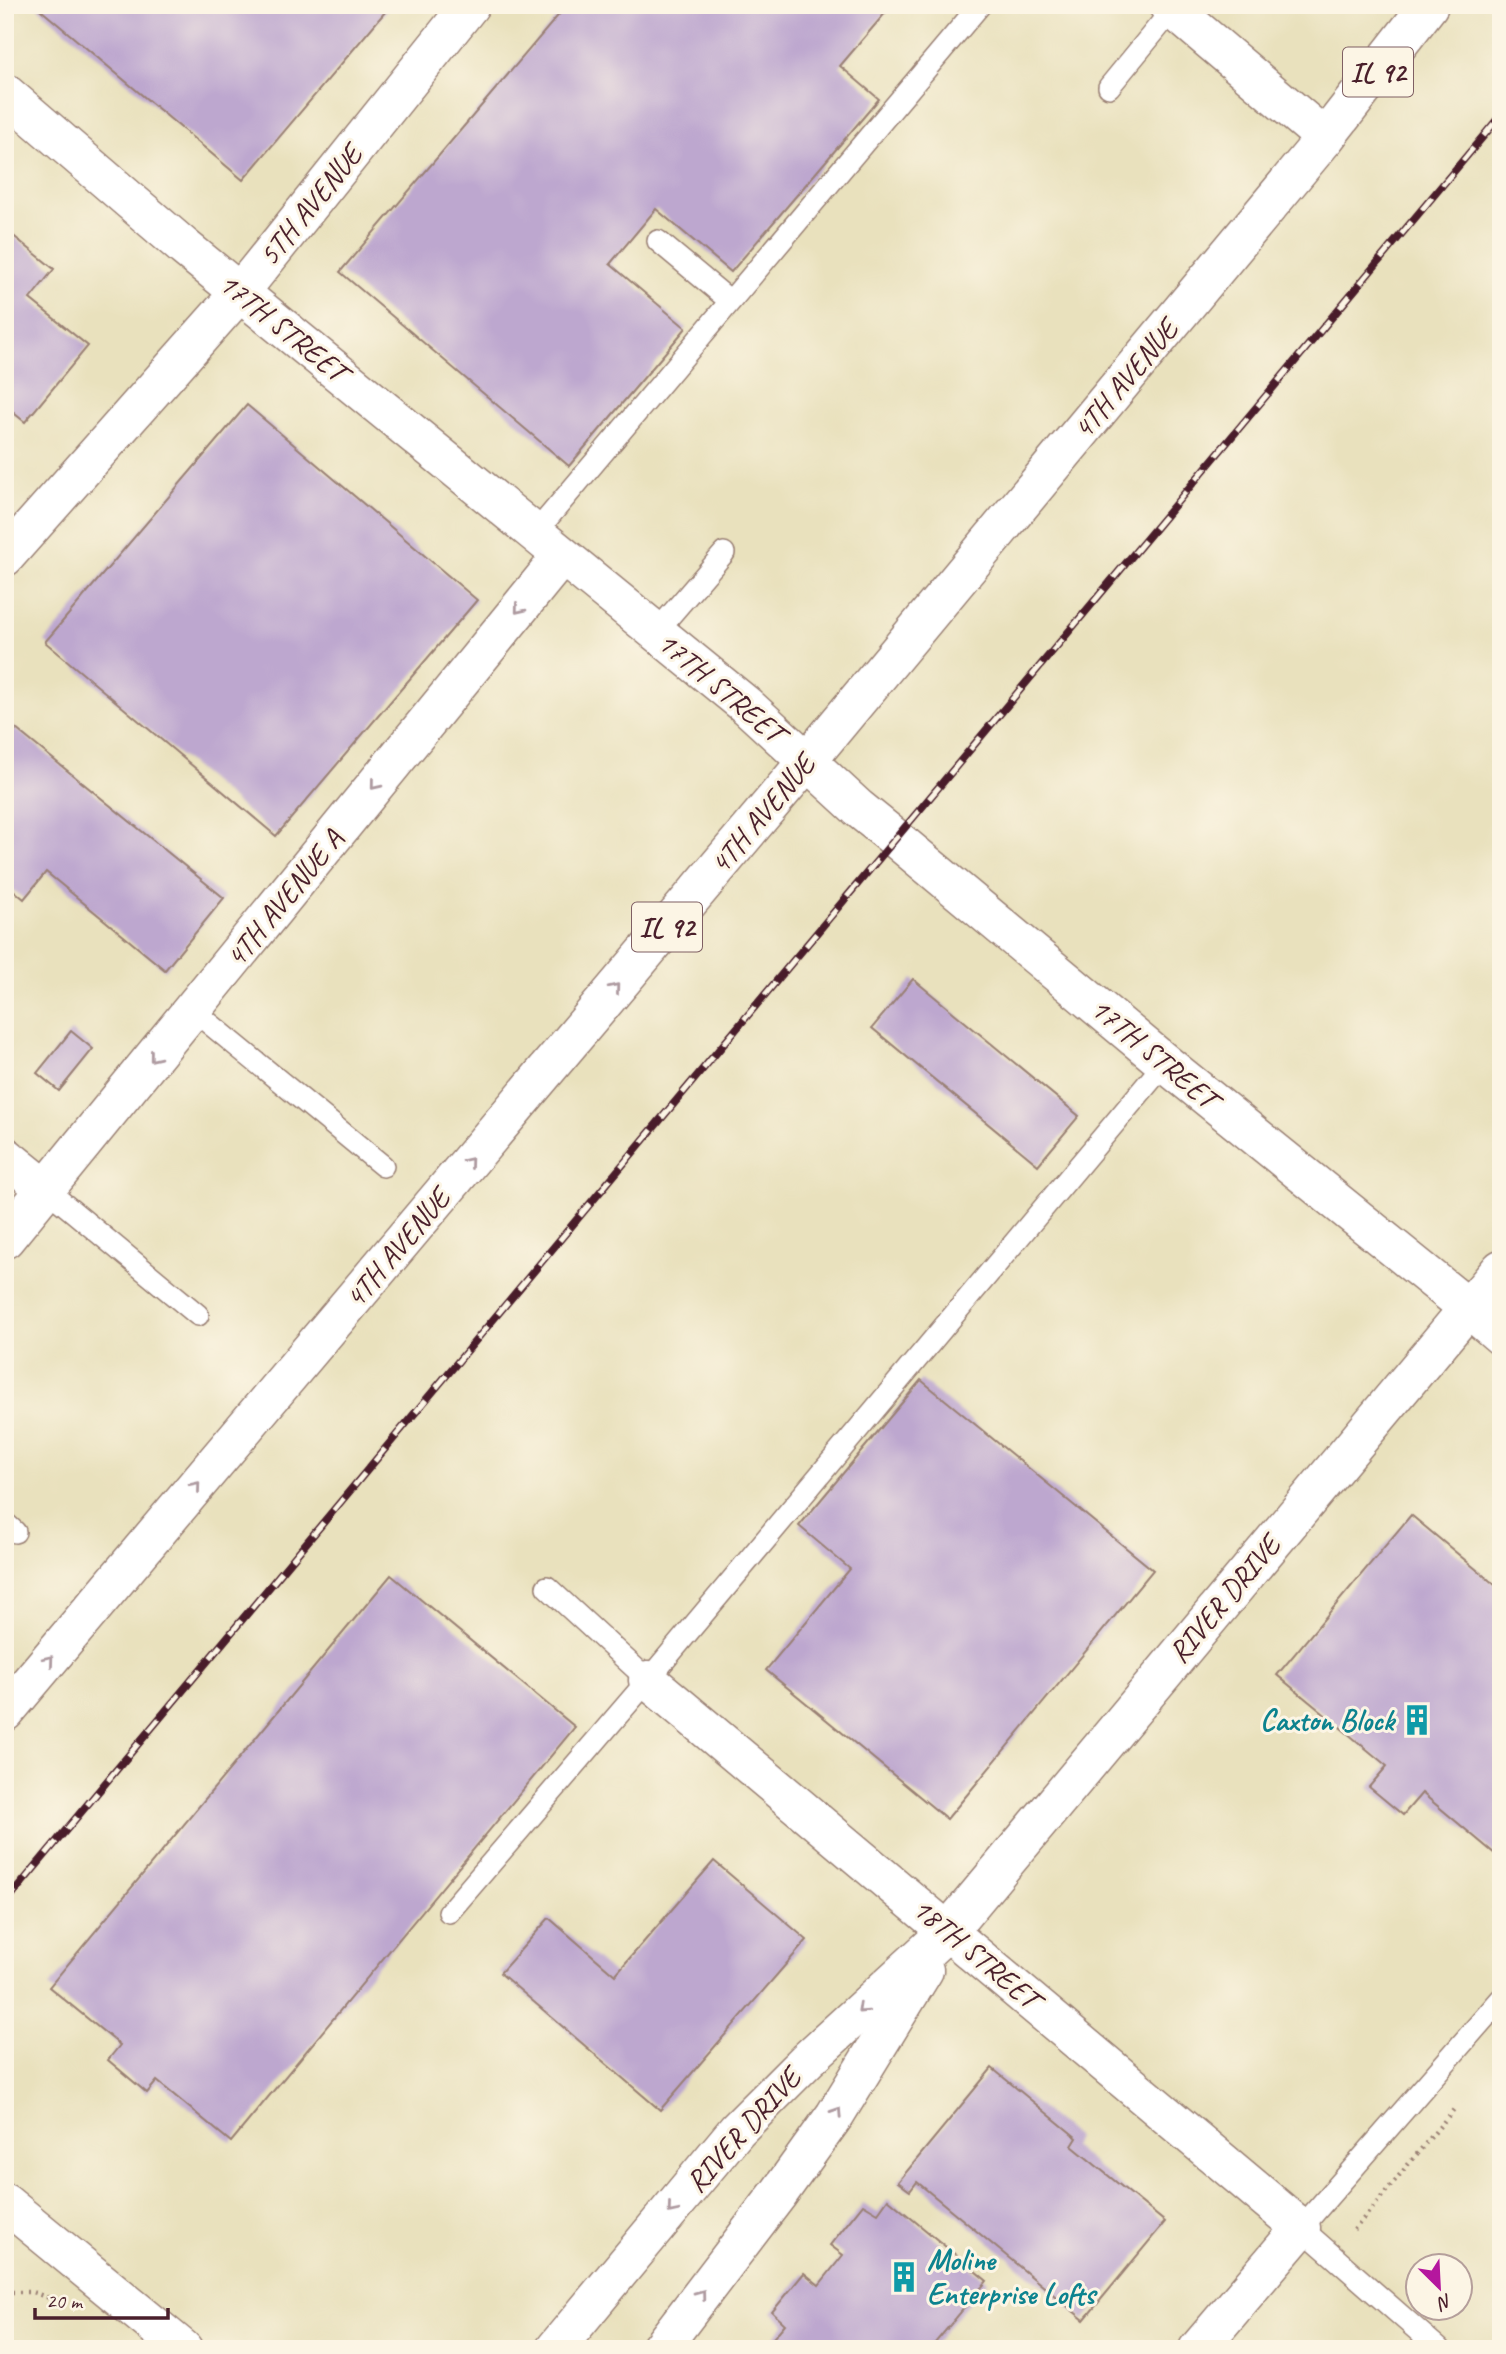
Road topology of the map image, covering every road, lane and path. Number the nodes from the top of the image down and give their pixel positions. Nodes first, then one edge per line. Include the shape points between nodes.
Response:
1 (470, 5) edge
2 (980, 5) edge
3 (1429, 5) edge
4 (1171, 7) edge
5 (1109, 87) dead end
6 (5, 93) edge
7 (1325, 138) junction
8 (658, 241) dead end
9 (240, 292) junction
10 (730, 301) junction
11 (549, 544) junction
12 (724, 553) dead end
13 (5, 556) edge
14 (656, 632) junction
15 (808, 760) junction
16 (193, 1010) junction
17 (1165, 1063) junction
18 (5, 1156) edge
19 (383, 1166) dead end
20 (47, 1190) junction
21 (5, 1239) edge
22 (1501, 1269) edge
23 (1466, 1307) junction
24 (198, 1315) dead end
25 (1501, 1336) edge
26 (547, 1587) dead end
27 (648, 1679) junction
28 (5, 1712) edge
29 (449, 1912) dead end
30 (949, 1930) junction
31 (1501, 1999) edge
32 (1457, 2106) dead end
33 (5, 2203) edge
34 (1301, 2228) junction
35 (1333, 2255) junction
36 (5, 2292) edge
37 (57, 2302) dead end
38 (183, 2349) edge
39 (555, 2349) edge
40 (660, 2349) edge
41 (1198, 2349) edge
42 (1439, 2349) edge

1 - 9 street, 5TH AVENUE
2 - 10 lane
3 - 7 street, 4TH AVENUE / IL 92
4 - 5 lane
4 - 7 street
6 - 9 street, 17TH STREET
7 - 15 street, 4TH AVENUE / IL 92
8 - 10 lane
9 - 11 street, 17TH STREET
9 - 13 street, 5TH AVENUE
10 - 11 lane
11 - 14 street, 17TH STREET
11 -> 16 street, 4TH AVENUE A
12 - 14 lane
14 - 15 street, 17TH STREET
15 - 17 street, 17TH STREET via 858,808
28 -> 15 street, 4TH AVENUE / IL 92
16 - 19 lane
16 -> 20 street, 4TH AVENUE A
17 - 23 street, 17TH STREET
17 - 27 lane
18 - 20 street
20 - 21 street, 4TH AVENUE A
20 - 24 lane
22 - 23 street, RIVER DRIVE
23 - 25 street, 17TH STREET
23 - 30 street, RIVER DRIVE
26 - 27 lane
27 - 29 lane
27 - 30 street, 18TH STREET
30 - 34 street, 18TH STREET
30 -> 39 street, RIVER DRIVE via 737,2130
40 -> 30 street, RIVER DRIVE via 835,2115
31 - 34 lane
32 - 35 path
33 - 38 street
34 - 35 lane
34 - 41 street
35 - 42 lane
36 - 37 path via 32,2292

